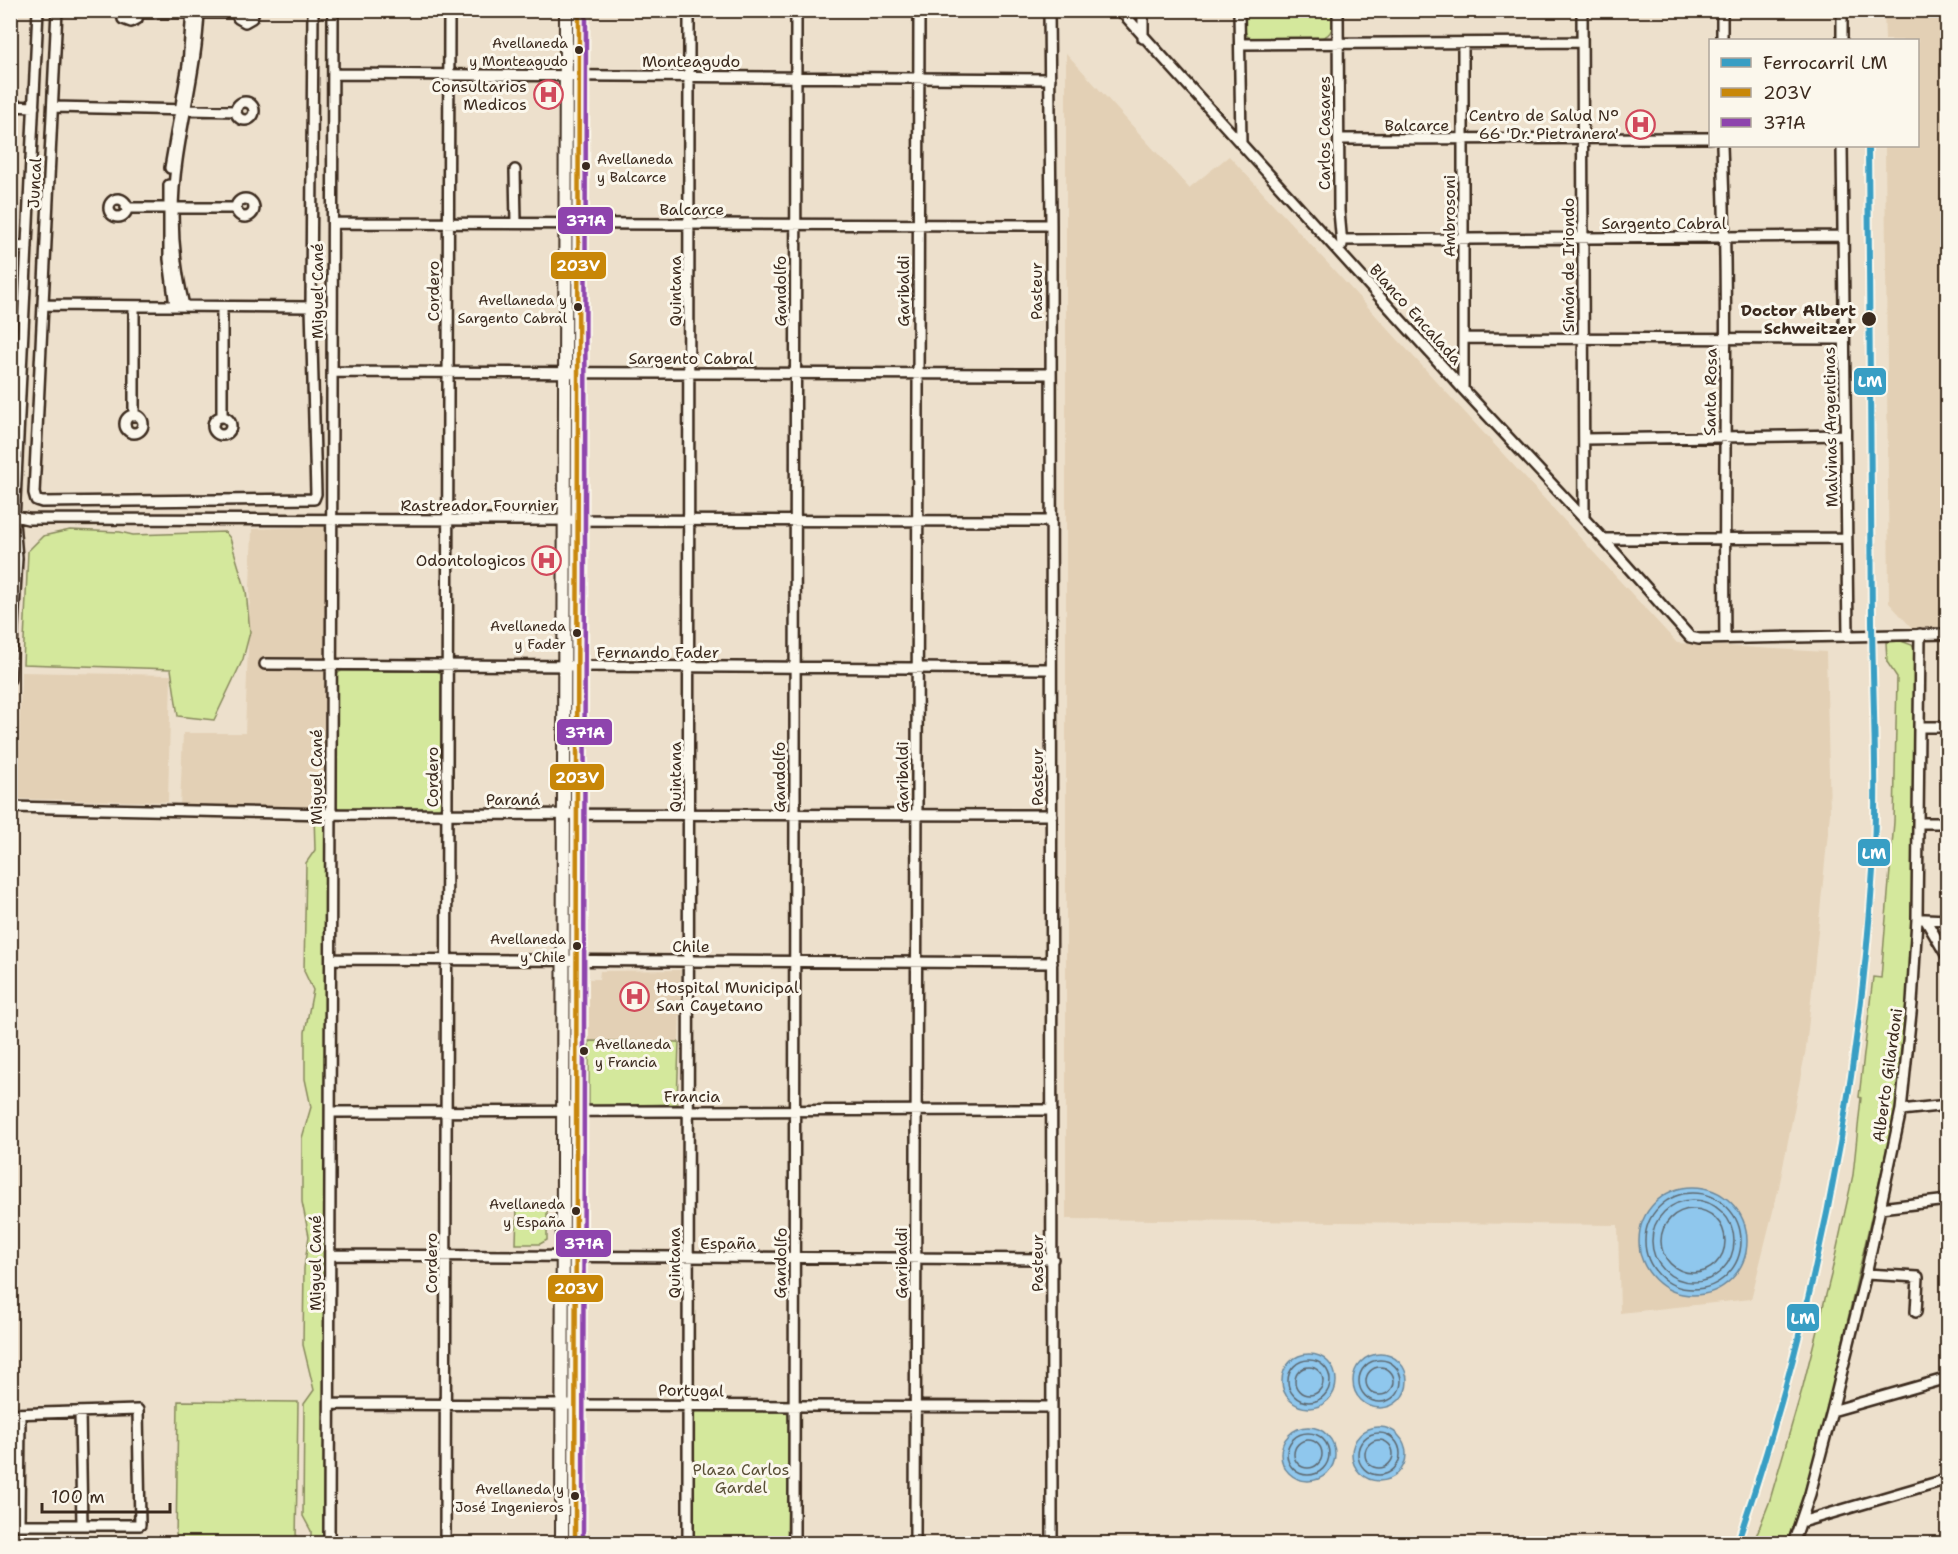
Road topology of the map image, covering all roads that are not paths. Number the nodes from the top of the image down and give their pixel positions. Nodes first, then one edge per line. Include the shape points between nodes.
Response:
1 (38, 10) edge
2 (57, 10) edge
3 (121, 10) edge
4 (254, 10) edge
5 (313, 10) edge
6 (333, 10) edge
7 (449, 10) edge
8 (566, 10) edge
9 (579, 10) edge
10 (690, 10) edge
11 (796, 10) edge
12 (919, 10) edge
13 (1049, 10) edge
14 (1120, 10) edge
15 (1143, 10) edge
16 (1239, 10) edge
17 (1338, 10) edge
18 (1582, 10) edge
19 (1722, 10) edge
20 (1842, 10) edge
21 (138, 12) edge
22 (195, 12) edge
23 (237, 12) edge
24 (1143, 38) junction
25 (1722, 39) edge
26 (1842, 39) edge
27 (1582, 42) junction
28 (1240, 44) junction
29 (1338, 44) junction
30 (1463, 44) junction
31 (333, 74) junction
32 (449, 75) junction
33 (566, 75) junction
34 (579, 75) junction
35 (690, 76) junction
36 (797, 77) junction
37 (918, 78) junction
38 (1050, 79) junction
39 (10, 106) edge
40 (34, 107) junction
41 (53, 107) junction
42 (183, 111) junction
43 (236, 111) dead end
44 (1709, 138) edge
45 (1583, 139) junction
46 (1339, 140) junction
47 (1463, 140) junction
48 (1241, 144) junction
49 (1722, 147) edge
50 (1842, 147) edge
51 (515, 170) dead end
52 (126, 208) dead end
53 (171, 208) junction
54 (236, 208) dead end
55 (333, 223) junction
56 (449, 223) junction
57 (516, 223) junction
58 (572, 224) junction
59 (690, 224) junction
60 (795, 225) junction
61 (918, 225) junction
62 (1051, 225) junction
63 (1842, 236) junction
64 (1583, 238) junction
65 (1726, 238) junction
66 (1464, 239) junction
67 (1342, 240) junction
68 (10, 246) edge
69 (27, 247) junction
70 (1343, 254) junction
71 (43, 305) junction
72 (134, 306) junction
73 (180, 306) junction
74 (222, 307) junction
75 (311, 307) junction
76 (1726, 337) junction
77 (1464, 338) junction
78 (1584, 339) junction
79 (1844, 339) junction
80 (332, 372) junction
81 (448, 372) junction
82 (565, 372) junction
83 (579, 372) junction
84 (690, 373) junction
85 (795, 373) junction
86 (918, 374) junction
87 (1051, 374) junction
88 (1463, 389) junction
89 (15, 407) edge
90 (134, 416) dead end
91 (222, 417) dead end
92 (1845, 435) junction
93 (1724, 438) junction
94 (1584, 439) junction
95 (15, 516) junction
96 (1584, 519) junction
97 (332, 520) junction
98 (448, 520) junction
99 (565, 520) junction
100 (579, 520) junction
101 (690, 521) junction
102 (795, 521) junction
103 (917, 521) junction
104 (1051, 521) junction
105 (1846, 538) junction
106 (1603, 539) junction
107 (1724, 539) junction
108 (1947, 633) edge
109 (1920, 634) junction
110 (1848, 636) junction
111 (1725, 638) junction
112 (265, 664) dead end
113 (331, 665) junction
114 (448, 666) junction
115 (564, 666) junction
116 (578, 666) junction
117 (690, 667) junction
118 (795, 668) junction
119 (917, 668) junction
120 (1051, 669) junction
121 (10, 679) edge
122 (1919, 727) junction
123 (1947, 727) edge
124 (10, 807) edge
125 (331, 814) junction
126 (447, 814) junction
127 (564, 814) junction
128 (577, 815) junction
129 (690, 815) junction
130 (794, 815) junction
131 (916, 815) junction
132 (1052, 815) junction
133 (1918, 823) junction
134 (1947, 823) edge
135 (1921, 919) junction
136 (1947, 920) edge
137 (1947, 958) edge
138 (331, 959) junction
139 (447, 960) junction
140 (570, 960) junction
141 (690, 961) junction
142 (794, 962) junction
143 (916, 963) junction
144 (1052, 963) junction
145 (1947, 1105) edge
146 (916, 1110) junction
147 (1052, 1110) junction
148 (1901, 1110) junction
149 (570, 1111) junction
150 (690, 1111) junction
151 (795, 1111) junction
152 (331, 1112) junction
153 (446, 1112) junction
154 (1947, 1200) edge
155 (1880, 1208) junction
156 (330, 1256) junction
157 (446, 1256) junction
158 (569, 1257) junction
159 (689, 1257) junction
160 (795, 1258) junction
161 (916, 1259) junction
162 (1053, 1259) junction
163 (1866, 1274) junction
164 (1916, 1312) dead end
165 (1947, 1378) edge
166 (330, 1404) junction
167 (446, 1404) junction
168 (569, 1404) junction
169 (688, 1406) junction
170 (793, 1406) junction
171 (916, 1406) junction
172 (1051, 1407) junction
173 (1832, 1411) junction
174 (80, 1412) junction
175 (15, 1414) edge
176 (1947, 1479) edge
177 (1801, 1522) junction
178 (15, 1525) edge
179 (82, 1525) junction
180 (329, 1544) edge
181 (445, 1544) edge
182 (562, 1544) edge
183 (574, 1544) edge
184 (688, 1544) edge
185 (794, 1544) edge
186 (915, 1544) edge
187 (1052, 1544) edge
188 (1793, 1544) edge

1 - 40 street
2 - 41 street, Juncal
3 - 21 street via 128,22 136,19
4 - 23 street via 248,21 240,20
5 - 75 street
6 - 31 street, Miguel Cané
7 - 32 street, Cordero
8 - 33 main road
9 - 34 main road
10 - 35 street, Quintana
11 - 36 street, Gandolfo
12 - 37 street, Garibaldi
13 - 38 street, Pasteur
14 - 24 street, Blanco Encalada
15 - 24 street
16 - 28 street
17 - 29 street, Carlos Casares
18 - 27 street, Simón de Iriondo
19 - 25 street
20 - 26 street
21 - 22 street
22 - 23 street
22 - 42 street via 193,71
24 - 48 street, Blanco Encalada
27 - 30 street
27 - 45 street, Simón de Iriondo
28 - 29 street
28 - 48 street
29 - 30 street
29 - 46 street, Carlos Casares
30 - 47 street, Ambrosoni
31 - 32 street, Monteagudo
31 - 55 street, Miguel Cané
32 - 33 street, Monteagudo
32 - 56 street, Cordero
33 - 34 street, Monteagudo
33 - 58 main road
34 - 35 street, Monteagudo
34 - 58 main road
35 - 36 street, Monteagudo
35 - 59 street, Quintana
36 - 37 street, Monteagudo
36 - 60 street, Gandolfo
37 - 38 street, Monteagudo
37 - 61 street, Garibaldi
38 - 62 street, Pasteur
39 - 40 street
40 - 69 street
41 - 42 street
41 - 71 street, Juncal
42 - 43 street
42 - 53 street
44 - 45 street, Balcarce
45 - 47 street, Balcarce
45 - 64 street, Simón de Iriondo
46 - 47 street, Balcarce
46 - 67 street, Carlos Casares
47 - 66 street, Ambrosoni
48 - 70 street, Blanco Encalada
49 - 65 street, Santa Rosa
50 - 63 street, Malvinas Argentinas
51 - 57 street
52 - 53 street
53 - 54 street
53 - 73 street
55 - 56 street, Balcarce
55 - 80 street, Miguel Cané
56 - 57 street, Balcarce
56 - 81 street, Cordero
57 - 58 street, Balcarce
58 - 59 street, Balcarce
58 - 82 main road
58 - 83 main road
59 - 60 street, Balcarce
59 - 84 street, Quintana
60 - 61 street, Balcarce
60 - 85 street, Gandolfo
61 - 62 street, Balcarce
61 - 86 street, Garibaldi
62 - 87 street, Pasteur
63 - 65 street, Sargento Cabral
63 - 79 street, Malvinas Argentinas
64 - 65 street, Sargento Cabral
64 - 66 street, Sargento Cabral
64 - 78 street, Simón de Iriondo
65 - 76 street, Santa Rosa
66 - 67 street, Sargento Cabral
66 - 77 street, Ambrosoni
67 - 70 street, Carlos Casares
68 - 69 street
69 - 89 street
70 - 88 street, Blanco Encalada
71 - 72 street
71 - 75 street, Juncal via 34,493 36,500 42,502 314,499
72 - 73 street
72 - 90 street
73 - 74 street
74 - 75 street
74 - 91 street
76 - 78 street
76 - 79 street
76 - 93 street, Santa Rosa
77 - 78 street
77 - 88 street, Ambrosoni
78 - 94 street, Simón de Iriondo
79 - 92 street, Malvinas Argentinas
80 - 81 street, Sargento Cabral
80 - 97 street, Miguel Cané
81 - 82 street, Sargento Cabral
81 - 98 street, Cordero
82 - 83 street, Sargento Cabral
82 - 99 main road
83 - 84 street, Sargento Cabral
83 - 100 main road
84 - 85 street, Sargento Cabral
84 - 101 street, Quintana
85 - 86 street, Sargento Cabral
85 - 102 street, Gandolfo
86 - 87 street, Sargento Cabral
86 - 103 street, Garibaldi
87 - 104 street, Pasteur
88 - 96 street, Blanco Encalada
89 - 95 street
92 - 93 street
92 - 105 street, Malvinas Argentinas
93 - 94 street
93 - 107 street, Santa Rosa
94 - 96 street, Simón de Iriondo
95 - 97 street, Rastreador Fournier
95 - 121 street via 17,558
96 - 106 street, Blanco Encalada
97 - 98 street, Rastreador Fournier
97 - 113 street, Miguel Cané
98 - 99 street, Rastreador Fournier
98 - 114 street, Cordero
99 - 100 street, Rastreador Fournier
99 - 115 main road
100 - 101 street, Rastreador Fournier
100 - 116 main road
101 - 102 street, Rastreador Fournier
101 - 117 street, Quintana
102 - 103 street, Rastreador Fournier
102 - 118 street, Gandolfo
103 - 104 street, Rastreador Fournier
103 - 119 street, Garibaldi
104 - 120 street, Pasteur
105 - 107 street
105 - 110 street, Malvinas Argentinas
106 - 107 street
106 - 111 street, Blanco Encalada via 1690,637
107 - 111 street, Santa Rosa
108 - 109 street
109 - 110 street
109 - 122 street, Alberto Gilardoni
110 - 111 street
112 - 113 street, Fernando Fader
113 - 114 street, Fernando Fader
113 - 125 street, Miguel Cané
114 - 115 street, Fernando Fader
114 - 126 street, Cordero
115 - 116 street, Fernando Fader
115 - 127 main road
116 - 117 street, Fernando Fader
116 - 128 main road
117 - 118 street, Fernando Fader
117 - 129 street, Quintana
118 - 119 street, Fernando Fader
118 - 130 street, Gandolfo
119 - 120 street, Fernando Fader
119 - 131 street, Garibaldi
120 - 132 street, Pasteur
122 - 123 street
122 - 133 street, Alberto Gilardoni
124 - 125 street, Paraná
125 - 126 street, Paraná
125 - 138 street, Miguel Cané
126 - 127 street, Paraná
126 - 139 street, Cordero
127 - 128 street, Paraná
127 - 140 main road
128 - 129 street, Paraná
128 - 140 main road
129 - 130 street, Paraná
129 - 141 street, Quintana
130 - 131 street, Paraná
130 - 142 street, Gandolfo
131 - 132 street, Paraná
131 - 143 street, Garibaldi
132 - 144 street, Pasteur
133 - 134 street
133 - 135 street, Alberto Gilardoni
135 - 136 street
135 - 137 street
135 - 148 street, Alberto Gilardoni
138 - 139 street, Chile
138 - 152 street, Miguel Cané
139 - 140 street, Chile
139 - 153 street, Cordero
140 - 141 street, Chile
140 - 149 main road
141 - 142 street, Chile
141 - 150 street, Quintana
142 - 143 street, Chile
142 - 151 street, Gandolfo
143 - 144 street, Chile
143 - 146 street, Garibaldi
144 - 147 street, Pasteur
145 - 148 street
146 - 147 street, Francia
146 - 151 street, Francia
146 - 161 street, Garibaldi
147 - 162 street, Pasteur
148 - 155 street, Alberto Gilardoni
149 - 150 street, Francia
149 - 153 street, Francia
149 - 158 main road
150 - 151 street, Francia
150 - 159 street, Quintana
151 - 160 street, Gandolfo
152 - 153 street, Francia
152 - 156 street, Miguel Cané
153 - 157 street, Cordero
154 - 155 street
155 - 163 street, Alberto Gilardoni
156 - 157 street, España
156 - 166 street, Miguel Cané
157 - 158 street, España
157 - 167 street, Cordero
158 - 159 street, España
158 - 168 main road
159 - 160 street, España
159 - 169 street, Quintana
160 - 161 street, España
160 - 170 street, Gandolfo
161 - 162 street, España
161 - 171 street, Garibaldi
162 - 172 street, Pasteur
163 - 164 street via 1918,1277
163 - 173 street, Alberto Gilardoni
165 - 173 street
166 - 167 street, Portugal
166 - 180 street, Miguel Cané
167 - 168 street, Portugal
167 - 181 street, Cordero
168 - 169 street, Portugal
168 - 182 main road
168 - 183 main road
169 - 170 street, Portugal
169 - 184 street, Quintana
170 - 171 street, Portugal
170 - 185 street, Gandolfo
171 - 172 street, Portugal
171 - 186 street, Garibaldi
172 - 187 street, Pasteur
173 - 177 street, Alberto Gilardoni
174 - 175 street
174 - 179 street
174 - 179 street via 138,1410 140,1502 140,1525
175 - 178 street
176 - 177 street
177 - 188 street, Alberto Gilardoni
178 - 179 street

